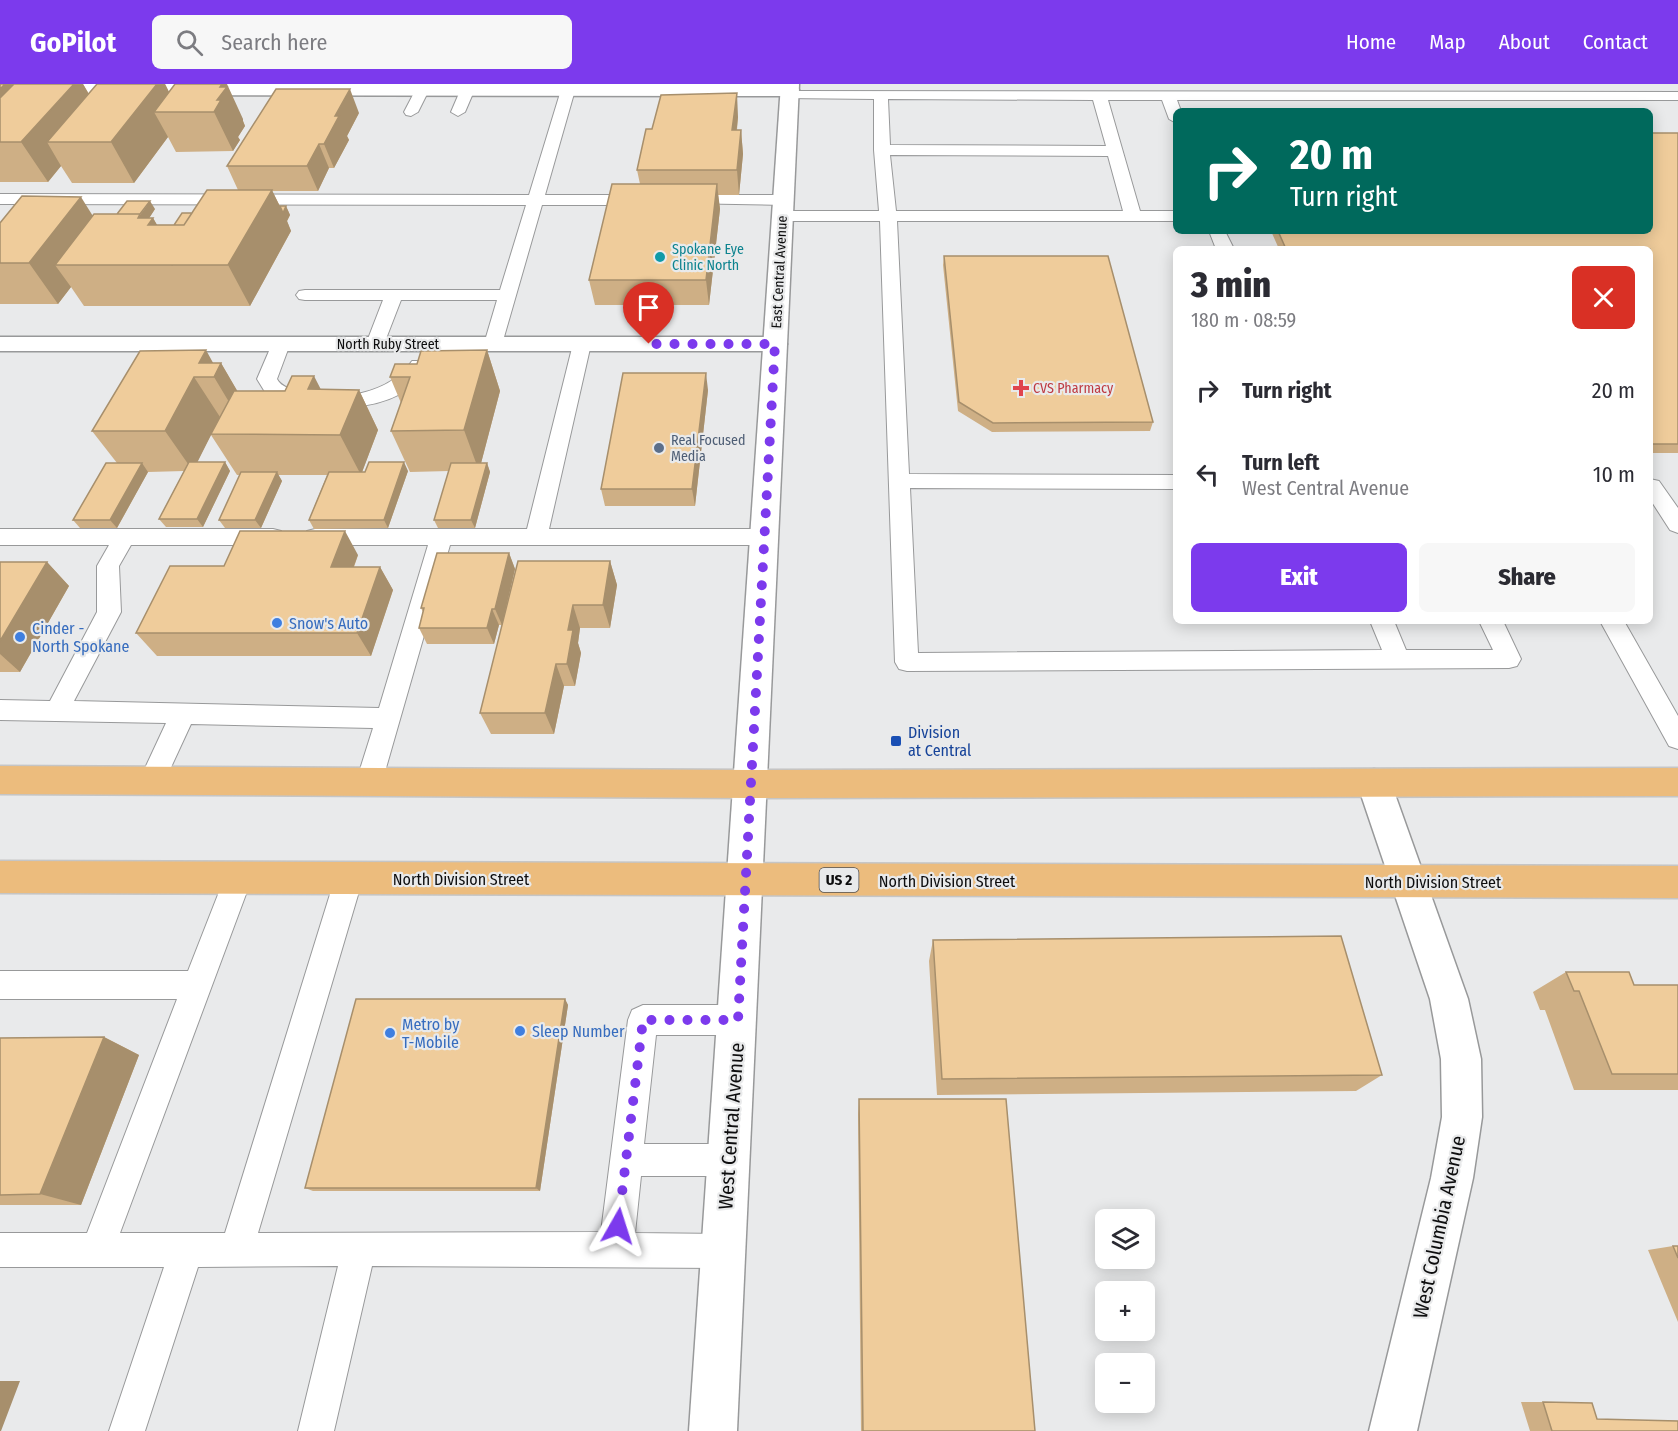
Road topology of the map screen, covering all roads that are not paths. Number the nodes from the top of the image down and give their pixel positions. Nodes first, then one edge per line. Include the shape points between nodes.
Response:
1 (268, 87) edge
2 (469, 87) edge
3 (556, 88) edge
4 (0, 89) edge
5 (422, 90) junction
6 (790, 90) edge
7 (881, 95) junction
8 (1099, 96) junction
9 (1168, 96) junction
10 (1678, 96) edge
11 (1173, 110) edge
12 (411, 112) dead end
13 (458, 112) dead end
14 (882, 150) junction
15 (1115, 152) junction
16 (0, 199) edge
17 (535, 199) junction
18 (783, 208) junction
19 (888, 216) junction
20 (1133, 216) junction
21 (1173, 216) edge
22 (305, 295) dead end
23 (394, 295) junction
24 (507, 295) junction
25 (0, 344) edge
26 (281, 344) junction
27 (375, 344) junction
28 (428, 344) junction
29 (493, 344) junction
30 (582, 344) junction
31 (775, 344) junction
32 (900, 481) junction
33 (1173, 482) edge
34 (1653, 486) edge
35 (1678, 487) edge
36 (1653, 489) edge
37 (1678, 525) edge
38 (0, 537) edge
39 (124, 537) junction
40 (441, 537) junction
41 (536, 537) junction
42 (764, 537) junction
43 (1383, 624) edge
44 (1492, 624) edge
45 (1614, 624) edge
46 (1397, 658) junction
47 (0, 710) edge
48 (57, 711) junction
49 (183, 714) junction
50 (388, 718) junction
51 (1678, 739) edge
52 (0, 780) edge
53 (152, 781) junction
54 (369, 782) junction
55 (1678, 782) edge
56 (1374, 783) junction
57 (750, 784) junction
58 (0, 877) edge
59 (238, 878) junction
60 (348, 878) junction
61 (745, 880) junction
62 (1678, 882) edge
63 (1408, 883) junction
64 (0, 985) edge
65 (197, 985) junction
66 (738, 1020) junction
67 (626, 1160) junction
68 (729, 1161) junction
69 (616, 1249) junction
70 (0, 1250) edge
71 (98, 1250) junction
72 (186, 1250) junction
73 (236, 1250) junction
74 (359, 1250) junction
75 (723, 1251) junction
76 (127, 1431) edge
77 (316, 1431) edge
78 (713, 1431) edge
79 (1393, 1431) edge

1 - 4 street
1 - 5 street
2 - 3 street
2 - 5 street
2 - 13 lane
3 - 6 street
3 - 17 lane
5 - 12 lane
6 - 7 lane
6 - 18 street, East Central Avenue
7 - 8 lane
7 - 14 lane
8 - 9 lane
8 - 15 lane
9 - 10 lane
9 - 11 lane
14 - 15 lane
14 - 19 lane
15 - 20 lane
16 - 17 lane
17 - 18 lane via 667,200
17 - 24 lane
18 - 19 lane
18 - 31 street, East Central Avenue
19 - 20 lane
19 - 32 lane
20 - 21 lane
22 - 23 lane
23 - 24 lane
23 - 27 lane
24 - 29 lane
25 - 26 street, North Ruby Street
26 - 27 street, North Ruby Street
26 - 28 lane via 267,379 272,388 324,402 388,392 417,371
27 - 28 street, North Ruby Street
28 - 29 street, North Ruby Street
29 - 30 street, North Ruby Street
30 - 31 street, North Ruby Street
30 - 41 lane
31 - 42 street, East Central Avenue
32 - 33 lane
32 - 46 lane via 907,662
34 - 35 lane
36 - 37 lane
38 - 39 lane
39 - 40 lane
39 - 48 lane via 108,566 109,612
40 - 41 lane
40 - 50 lane
41 - 42 lane
42 - 57 street, East Central Avenue
43 - 46 lane
44 - 46 lane via 1509,658
45 - 51 lane
47 - 48 lane
48 - 49 lane
49 - 50 lane
49 - 53 lane
50 - 54 lane
52 - 53 main road
53 - 54 main road
54 - 57 main road
55 - 56 main road
56 - 57 main road
56 - 63 street, West Columbia Avenue
57 - 61 street, West Central Avenue
58 - 59 main road, North Division Street / US 2
59 - 60 main road, North Division Street / US 2
59 - 65 lane
60 - 61 main road, North Division Street / US 2
60 - 73 lane
61 - 63 main road, North Division Street / US 2
61 - 66 street, West Central Avenue
62 - 63 main road, North Division Street / US 2
63 - 79 street, West Columbia Avenue via 1449,999 1461,1059 1462,1117 1452,1178
64 - 65 lane
65 - 71 lane
66 - 67 lane via 643,1020
66 - 68 street, West Central Avenue
67 - 68 lane
67 - 69 lane
68 - 75 street, West Central Avenue
69 - 74 lane
69 - 75 lane
70 - 71 lane
71 - 72 lane
72 - 73 lane
72 - 76 lane
73 - 74 lane
74 - 77 lane
75 - 78 street, West Central Avenue

